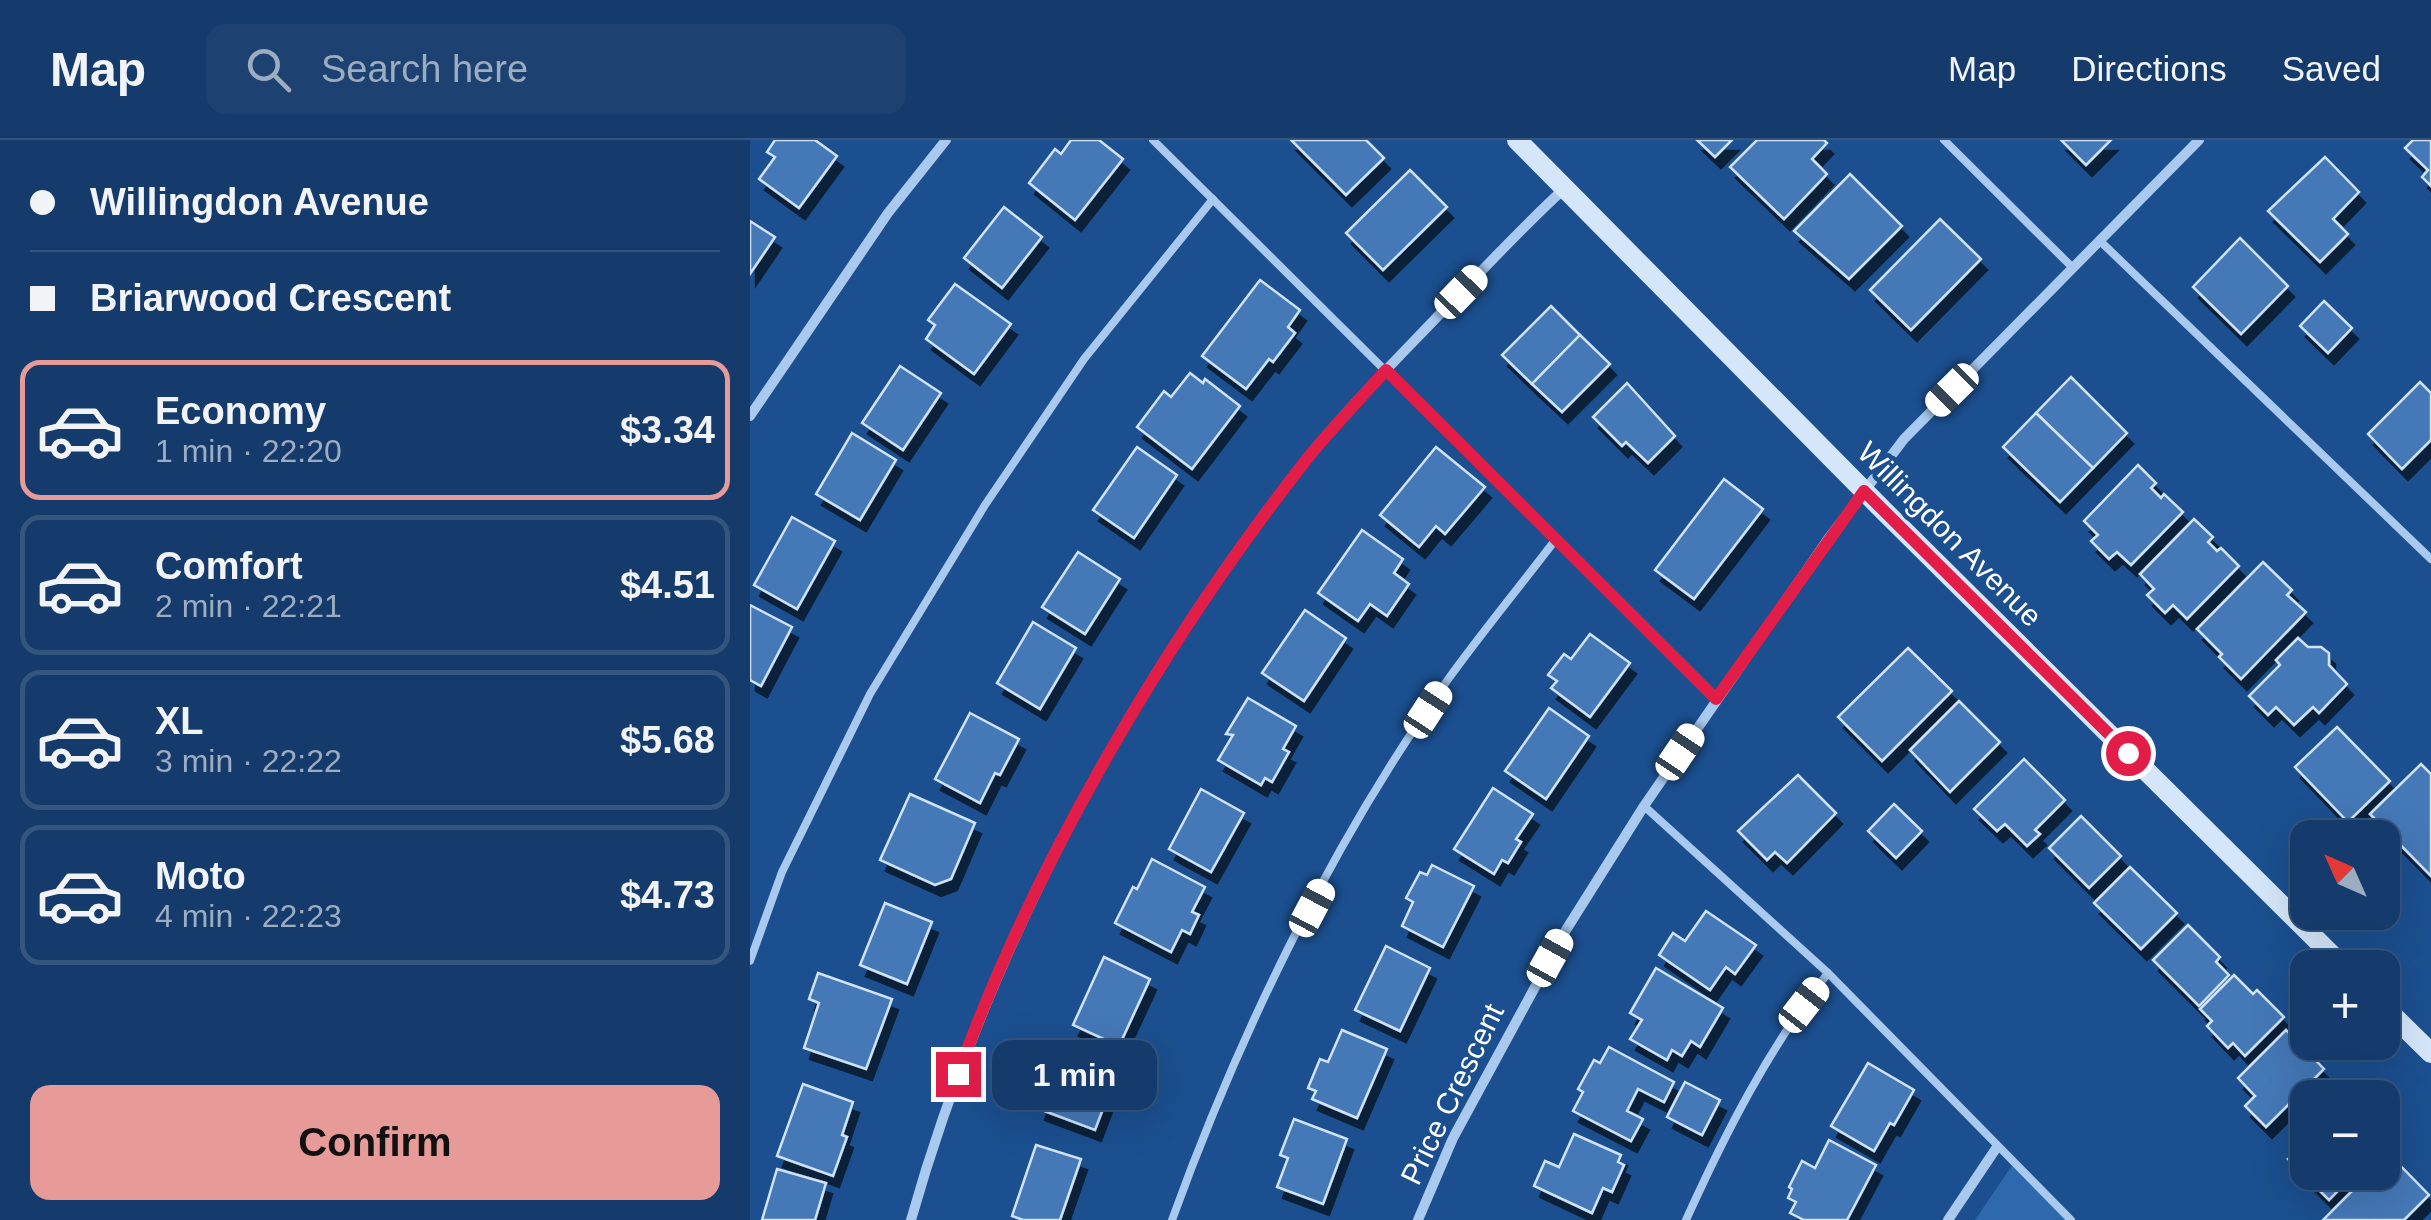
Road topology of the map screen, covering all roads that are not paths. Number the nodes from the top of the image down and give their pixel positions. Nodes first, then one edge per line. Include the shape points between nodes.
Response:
1 (946, 140) edge
2 (1153, 140) edge
3 (1517, 140) edge
4 (1944, 140) edge
5 (2199, 140) edge
6 (1566, 187) junction
7 (1212, 199) junction
8 (2100, 242) junction
9 (2073, 268) junction
10 (1386, 370) junction
11 (750, 416) edge
12 (1864, 491) junction
13 (1556, 539) junction
14 (2431, 558) edge
15 (1716, 699) junction
16 (1644, 806) junction
17 (2327, 950) edge
18 (750, 961) edge
19 (1828, 973) junction
20 (2400, 1023) edge
21 (2431, 1053) edge
22 (1997, 1147) junction
23 (911, 1220) edge
24 (1172, 1220) edge
25 (1418, 1220) edge
26 (1686, 1220) edge
27 (1948, 1220) edge
28 (2071, 1220) edge

1 - 11 street via 888,213
2 - 7 lane
3 - 6 main road, Willingdon Avenue
4 - 9 lane
5 - 8 street, Price Crescent
6 - 10 street
6 - 12 main road, Willingdon Avenue
7 - 10 lane
7 - 18 lane via 1084,359 870,694 782,872
8 - 9 street, Price Crescent
8 - 14 lane
9 - 12 street, Price Crescent via 1904,439
10 - 13 lane
10 - 23 street via 1312,452 1252,533 1123,732 985,1006
12 - 15 street, Price Crescent
12 - 17 main road, Willingdon Avenue
13 - 15 lane
13 - 24 lane via 1448,680 1369,803 1274,978
15 - 16 street, Price Crescent
16 - 19 lane
16 - 25 street, Price Crescent via 1503,1041
19 - 22 lane
19 - 26 lane via 1722,1142
20 - 21 main road
22 - 27 street
22 - 28 lane

